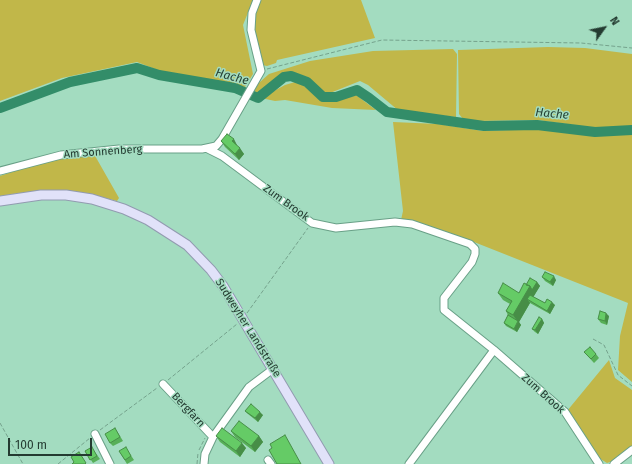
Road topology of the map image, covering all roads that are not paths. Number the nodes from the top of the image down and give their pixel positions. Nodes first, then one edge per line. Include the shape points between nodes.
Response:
1 (257, 0) edge
2 (208, 148) junction
3 (0, 171) edge
4 (0, 201) edge
5 (494, 350) junction
6 (273, 369) junction
7 (163, 384) road end
8 (95, 434) road end
9 (213, 437) junction
10 (632, 450) edge
11 (110, 464) edge
12 (204, 464) edge
13 (329, 464) edge
14 (409, 464) edge
15 (599, 464) edge
16 (614, 464) edge

1 - 2 street via 252,13 251,30 261,71 222,139 216,146
2 - 3 street, Am Sonnenberg via 119,149 61,154
2 - 5 street, Zum Brook via 312,223 336,228 395,222 412,224 470,244 474,249 472,262 444,298 444,310
4 - 6 main road, Sudweyher Landstraße via 41,195 66,195 108,203 142,217 175,236 198,256 224,286
5 - 14 street
5 - 15 street, Zum Brook via 565,412
6 - 9 street via 249,387
6 - 13 main road, Sudweyher Landstraße
7 - 9 street, Bergfarn
8 - 11 street
9 - 12 street via 205,454
10 - 16 street

